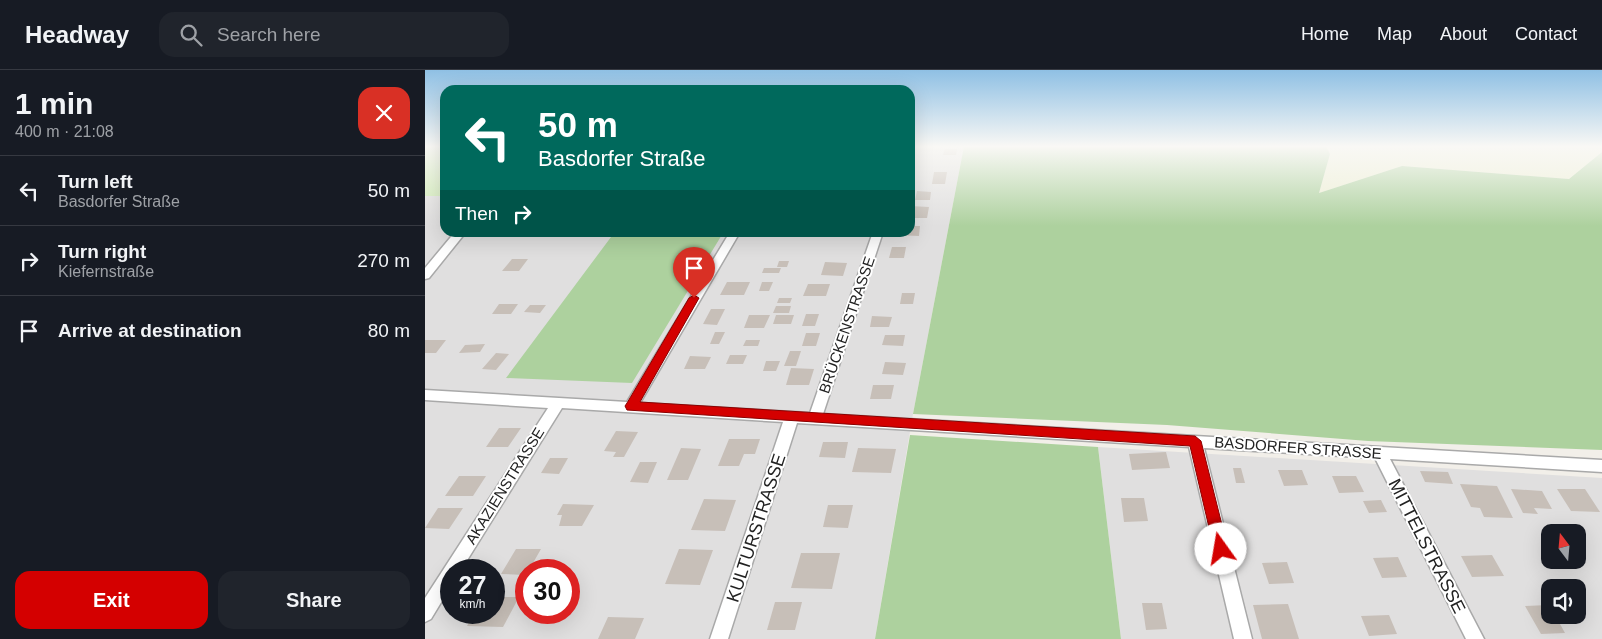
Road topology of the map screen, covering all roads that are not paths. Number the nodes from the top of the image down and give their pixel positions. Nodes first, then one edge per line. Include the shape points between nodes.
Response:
1 (457, 237) edge
2 (732, 237) edge
3 (876, 237) edge
4 (425, 274) edge
5 (425, 395) edge
6 (558, 403) junction
7 (631, 406) junction
8 (793, 417) junction
9 (815, 418) junction
10 (1195, 441) junction
11 (1380, 453) junction
12 (1600, 468) edge
13 (460, 559) edge
14 (440, 590) edge
15 (425, 613) edge
16 (719, 639) edge
17 (1243, 639) edge
18 (1475, 639) edge

1 - 4 street
2 - 7 street
3 - 9 street, BRÜCKENSTRASSE
5 - 6 street, BASDORFER STRASSE
6 - 7 street, BASDORFER STRASSE
6 - 13 street, AKAZIENSTRASSE
7 - 8 street, BASDORFER STRASSE
8 - 9 street, BASDORFER STRASSE
8 - 16 street, KULTURSTRASSE
9 - 10 street, BASDORFER STRASSE
10 - 11 street, BASDORFER STRASSE
10 - 17 street
11 - 12 street, BASDORFER STRASSE
11 - 18 street, MITTELSTRASSE
14 - 15 street, AKAZIENSTRASSE

